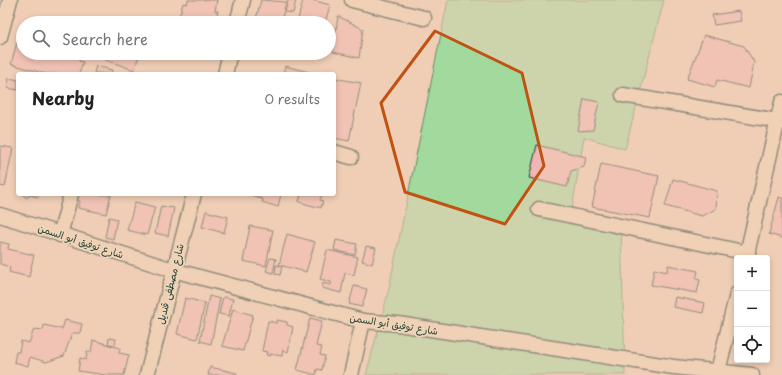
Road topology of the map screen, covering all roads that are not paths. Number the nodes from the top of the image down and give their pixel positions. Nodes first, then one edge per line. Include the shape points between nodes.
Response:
1 (10, 0) edge
2 (243, 0) edge
3 (352, 0) edge
4 (239, 16) edge
5 (424, 18) dead end
6 (0, 37) edge
7 (228, 60) edge
8 (225, 72) edge
9 (623, 94) dead end
10 (782, 102) edge
11 (778, 120) junction
12 (336, 153) edge
13 (351, 157) dead end
14 (70, 196) edge
15 (193, 196) edge
16 (539, 209) dead end
17 (0, 215) edge
18 (60, 235) junction
19 (747, 255) edge
20 (172, 270) junction
21 (734, 306) edge
22 (363, 321) junction
23 (717, 374) edge
24 (146, 375) edge
25 (351, 375) edge
26 (752, 375) edge

1 - 6 street
2 - 4 street
3 - 5 street
7 - 8 street
9 - 11 street
10 - 11 street
11 - 19 street
12 - 13 street
14 - 18 street
15 - 20 street, شارع مصطفى قنديل
16 - 19 street
17 - 18 street, شارع توفيق أبو السمن
18 - 20 street, شارع توفيق أبو السمن
20 - 22 street, شارع توفيق أبو السمن
20 - 24 street, شارع مصطفى قنديل
21 - 23 street
22 - 23 street, شارع توفيق أبو السمن via 398,324
22 - 25 street
23 - 26 street, شارع توفيق أبو السمن

